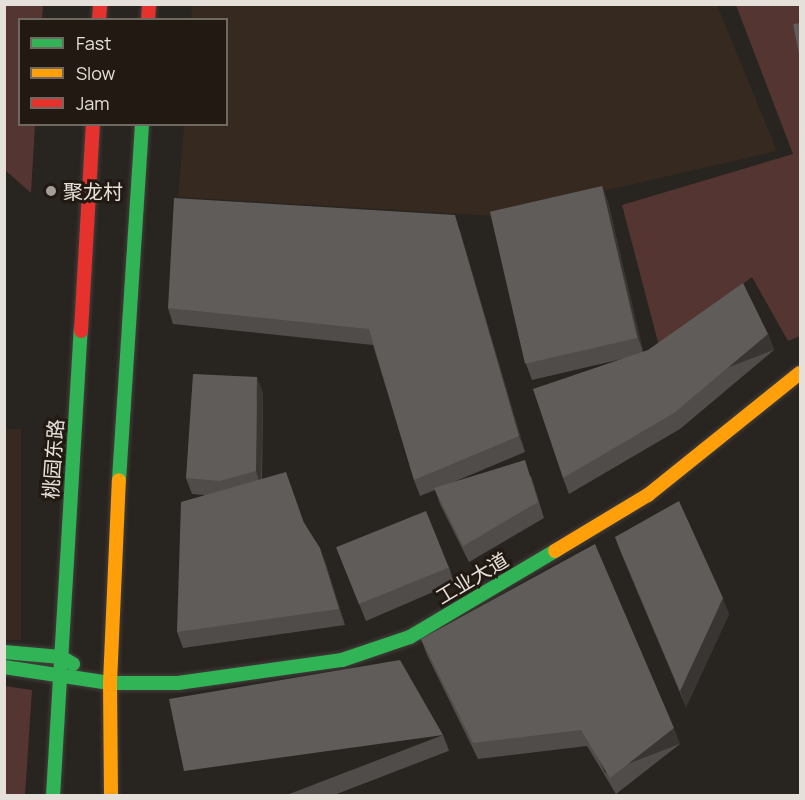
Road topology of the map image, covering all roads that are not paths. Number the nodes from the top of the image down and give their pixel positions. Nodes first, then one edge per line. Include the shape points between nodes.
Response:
1 (93, 126) edge
2 (142, 126) edge
3 (801, 373) edge
4 (4, 652) edge
5 (61, 657) junction
6 (4, 667) edge
7 (60, 676) junction
8 (110, 683) junction
9 (54, 795) edge
10 (111, 795) edge

1 - 5 main road, 桃园东路
2 - 8 main road
3 - 8 main road, 工业大道 via 648,495 410,637 342,660 178,683
4 - 5 main road, 工业大道
5 - 7 main road, 桃园东路
5 - 8 main road, 工业大道
6 - 7 main road, 工业大道
7 - 8 main road, 工业大道
7 - 9 main road, 桃园东路
8 - 10 main road

